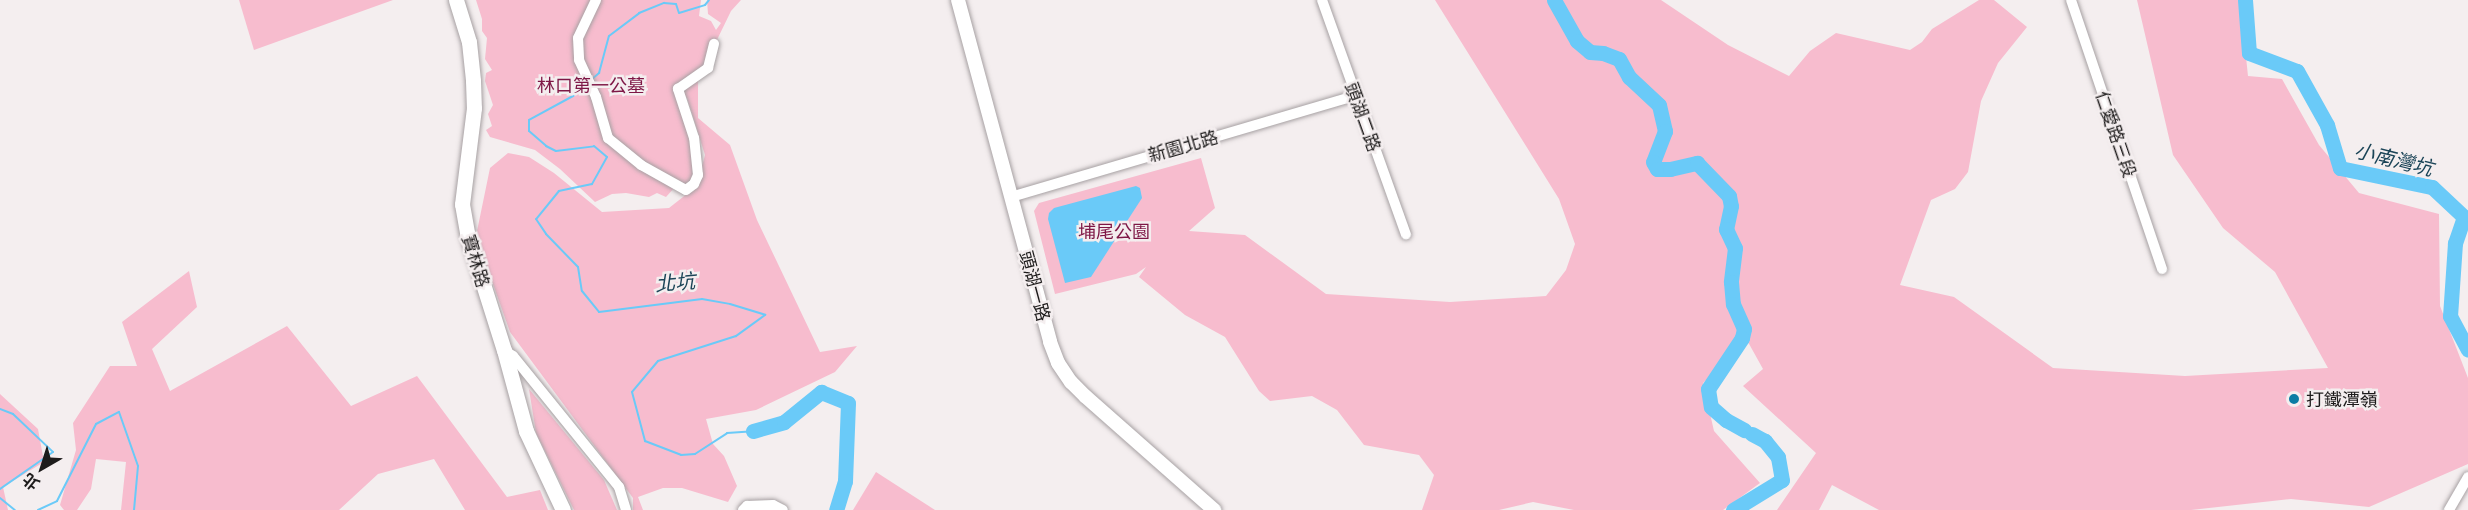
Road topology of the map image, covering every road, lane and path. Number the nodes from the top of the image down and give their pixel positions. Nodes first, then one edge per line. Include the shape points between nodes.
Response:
1 (456, 0) edge
2 (596, 0) edge
3 (958, 0) edge
4 (1322, 0) edge
5 (2071, 0) edge
6 (714, 44) dead end
7 (1355, 96) junction
8 (1011, 197) junction
9 (1406, 234) dead end
10 (2162, 269) dead end
11 (504, 350) junction
12 (2468, 477) edge
13 (563, 510) edge
14 (626, 510) edge
15 (743, 510) edge
16 (783, 510) edge
17 (1214, 510) edge
18 (2450, 510) edge

1 - 11 main road, 寶林路 via 469,42 474,108 462,204 471,252
2 - 6 street via 578,38 579,60 608,138 641,165 686,190 698,175 694,138 678,89 708,68
3 - 8 street, 頭湖一路
4 - 7 street, 頭湖二路
5 - 10 street, 仁愛路三段
7 - 8 street, 新園北路
7 - 9 street, 頭湖二路
8 - 17 street, 頭湖一路 via 1058,363 1086,397
11 - 13 main road, 寶林路 via 526,431
11 - 14 street via 513,356 619,487
12 - 18 street
15 - 16 street via 747,506 773,505

